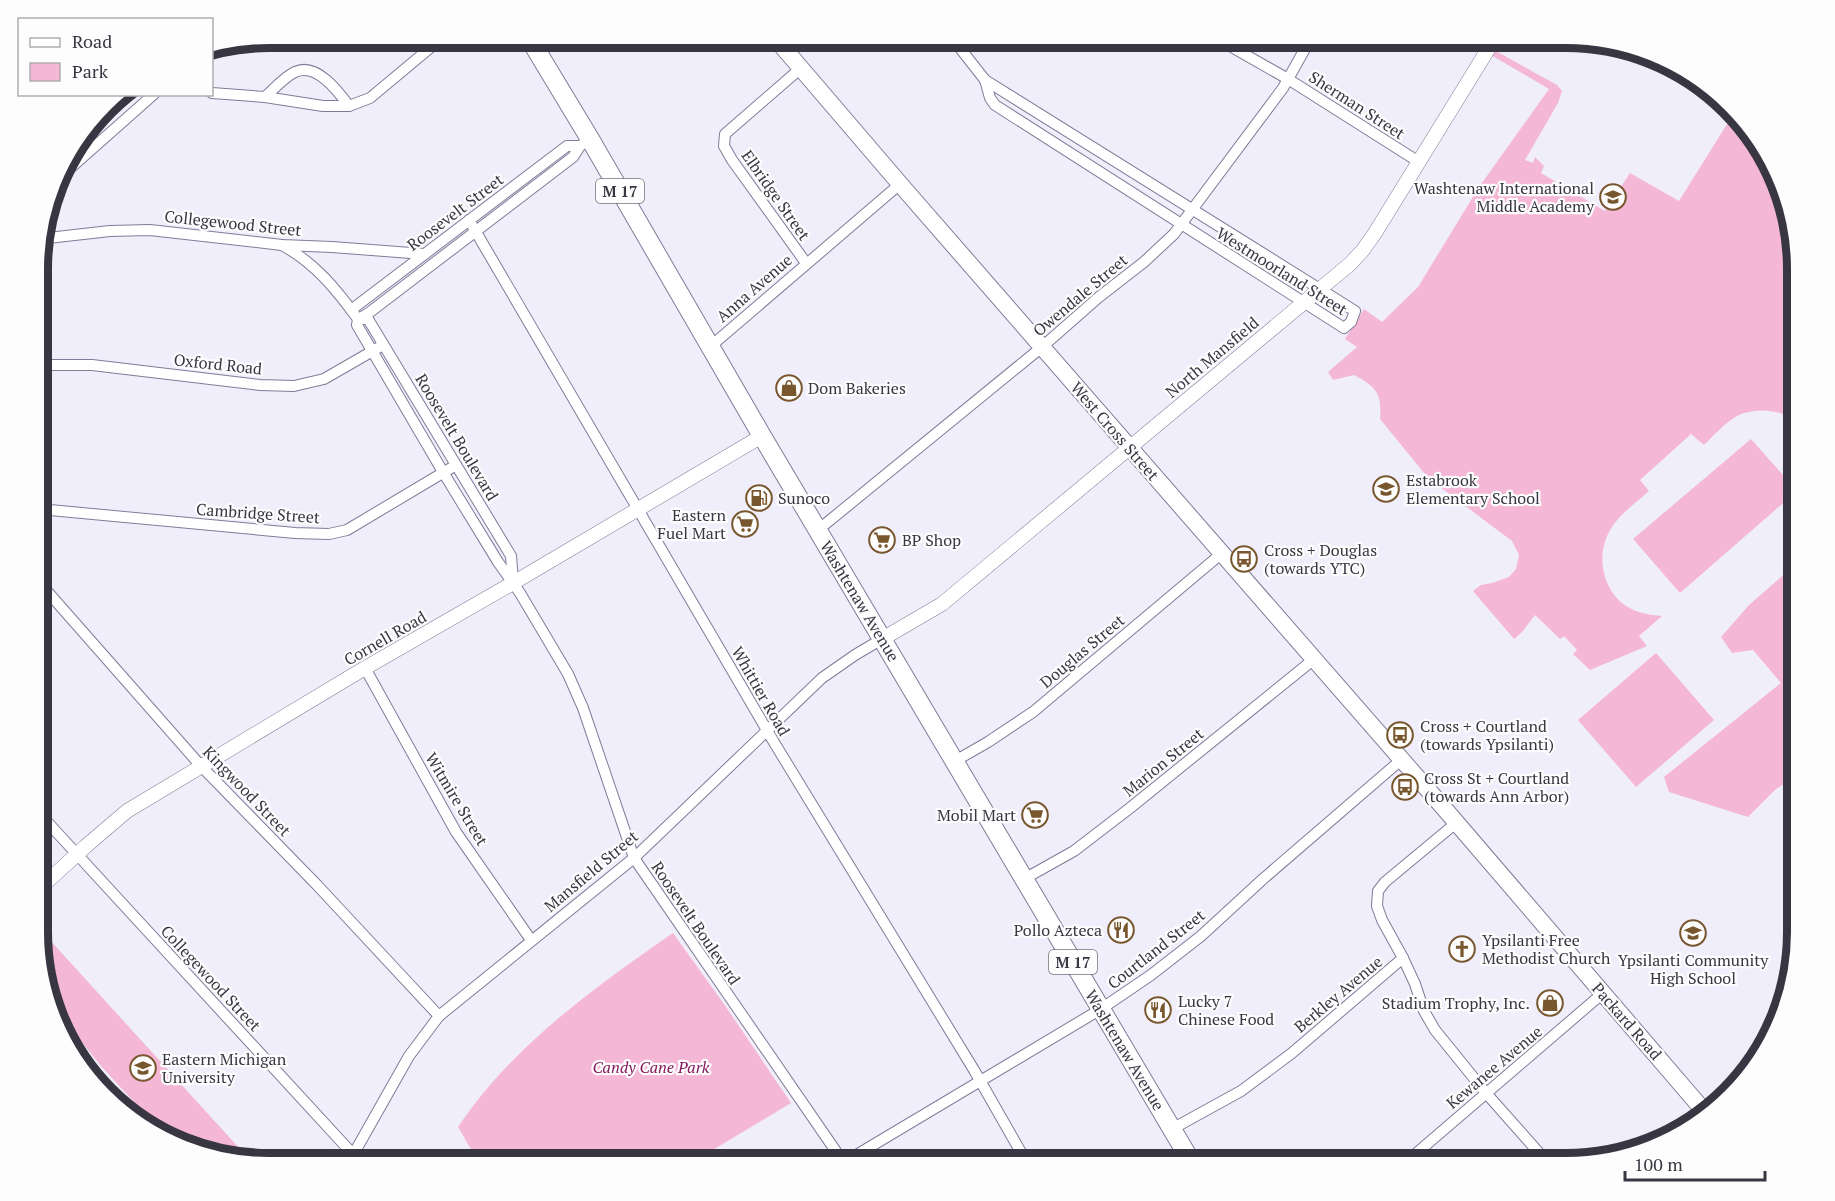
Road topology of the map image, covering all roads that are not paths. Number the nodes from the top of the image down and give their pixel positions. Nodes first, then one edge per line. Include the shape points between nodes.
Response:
1 (430, 48) edge
2 (534, 48) edge
3 (787, 48) edge
4 (960, 48) edge
5 (1234, 48) edge
6 (1305, 48) edge
7 (1487, 48) edge
8 (801, 68) junction
9 (1288, 79) junction
10 (986, 80) junction
11 (213, 93) edge
12 (152, 96) edge
13 (265, 97) junction
14 (349, 106) junction
15 (585, 142) junction
16 (1419, 162) junction
17 (75, 164) edge
18 (900, 184) junction
19 (1194, 210) junction
20 (469, 220) junction
21 (1182, 224) junction
22 (476, 231) junction
23 (50, 238) edge
24 (282, 245) junction
25 (424, 254) junction
26 (807, 263) junction
27 (432, 264) junction
28 (1319, 289) junction
29 (1303, 302) junction
30 (355, 314) junction
31 (383, 345) junction
32 (711, 346) junction
33 (1042, 347) junction
34 (372, 352) junction
35 (48, 365) edge
36 (762, 436) junction
37 (1129, 447) junction
38 (456, 465) junction
39 (443, 472) junction
40 (48, 510) edge
41 (637, 510) junction
42 (818, 530) junction
43 (1221, 554) junction
44 (513, 583) junction
45 (48, 593) edge
46 (882, 639) junction
47 (1313, 660) junction
48 (364, 668) junction
49 (767, 730) junction
50 (1401, 760) junction
51 (955, 761) junction
52 (201, 766) junction
53 (48, 823) edge
54 (1456, 823) junction
55 (77, 855) junction
56 (634, 858) junction
57 (1024, 879) junction
58 (48, 881) edge
59 (531, 940) junction
60 (1403, 958) junction
61 (1603, 993) junction
62 (1101, 1009) junction
63 (439, 1016) junction
64 (980, 1082) junction
65 (1486, 1093) junction
66 (1701, 1107) edge
67 (1172, 1129) junction
68 (351, 1153) edge
69 (354, 1153) edge
70 (836, 1153) edge
71 (860, 1153) edge
72 (1021, 1153) edge
73 (1186, 1153) edge
74 (1417, 1153) edge
75 (1539, 1153) edge

1 - 14 street via 370,98
2 - 15 main road, Washtenaw Avenue / M 17
3 - 8 main road, West Cross Street
4 - 10 street, Westmoorland Street
5 - 9 street, Sherman Street
6 - 9 street, Owendale Street
7 - 16 street, North Mansfield
8 - 18 main road, West Cross Street
8 - 26 street, Elbridge Street via 725,134 724,146
9 - 16 street, Sherman Street
9 - 19 street, Owendale Street
10 - 19 street, Westmoorland Street
10 - 21 street, Westmoorland Street via 995,105
11 - 13 street
12 - 17 street
13 - 14 street
13 - 14 street via 293,72 302,70 329,83
15 - 20 street, Roosevelt Street via 567,146
15 - 22 street, Roosevelt Street via 573,157
15 - 32 main road, Washtenaw Avenue / M 17
16 - 28 street, North Mansfield via 1363,250
18 - 26 street, Anna Avenue
18 - 33 main road, West Cross Street
19 - 21 street, Owendale Street
19 - 28 street, Westmoorland Street
20 - 22 street, Whittier Road
20 - 25 street, Roosevelt Street
21 - 29 street, Westmoorland Street
21 - 33 street, Owendale Street
22 - 27 street, Roosevelt Street
22 - 41 street, Whittier Road
23 - 24 street, Collegewood Street via 150,230
24 - 25 street, Collegewood Street
24 - 30 street, Roosevelt Boulevard via 317,269
25 - 27 street
25 - 30 street, Roosevelt Street
26 - 32 street, Anna Avenue
27 - 30 street, Roosevelt Street via 370,312
28 - 29 street, North Mansfield
28 - 29 street, Westmoorland Street via 1354,311 1344,328
29 - 37 street, North Mansfield
30 - 31 street, Roosevelt Boulevard via 368,319
30 - 34 street, Roosevelt Boulevard
31 - 34 street, Oxford Road
31 - 38 street, Roosevelt Boulevard
32 - 36 main road, Washtenaw Avenue / M 17
33 - 37 main road, West Cross Street
33 - 42 street, Owendale Street
34 - 35 street, Oxford Road via 324,379 294,386 92,365
34 - 39 street, Roosevelt Boulevard
36 - 41 street, Cornell Road
36 - 42 main road, Washtenaw Avenue / M 17
37 - 43 main road, West Cross Street
37 - 46 street, North Mansfield via 942,604
38 - 39 street, Cambridge Street
38 - 44 street, Roosevelt Boulevard via 511,556
39 - 40 street, Cambridge Street via 347,530 329,534
39 - 44 street, Roosevelt Boulevard
41 - 44 street, Cornell Road
41 - 49 street, Whittier Road
42 - 46 main road, Washtenaw Avenue / M 17
43 - 47 main road, West Cross Street
43 - 51 street, Douglas Street via 1033,712
44 - 48 street, Cornell Road
44 - 56 street, Roosevelt Boulevard via 568,674 583,708
45 - 52 street, Kingwood Street
46 - 49 street, Mansfield Street via 835,668
46 - 51 main road, Washtenaw Avenue / M 17
47 - 50 main road, West Cross Street
47 - 57 street, Marion Street via 1080,846
48 - 52 street, Cornell Road
48 - 59 street, Witmire Street via 456,832
49 - 56 street, Mansfield Street
49 - 64 street, Whittier Road
50 - 54 main road, West Cross Street
50 - 62 street, Courtland Street via 1201,936
51 - 57 main road, Washtenaw Avenue / M 17
52 - 55 street, Cornell Road via 127,811
52 - 63 street, Kingwood Street
53 - 55 street, Collegewood Street
54 - 60 street, Berkley Avenue via 1378,891 1377,906 1382,920
54 - 61 main road, Packard Road
55 - 58 street, Cornell Road
55 - 68 street, Collegewood Street
56 - 59 street, Mansfield Street
56 - 70 street, Roosevelt Boulevard
57 - 62 main road, Washtenaw Avenue / M 17
59 - 63 street, Mansfield Street
60 - 65 street via 1435,1030
60 - 67 street, Berkley Avenue via 1241,1091
61 - 65 street, Kewanee Avenue
61 - 66 main road, Packard Road
62 - 64 street, Courtland Street
62 - 67 main road, Washtenaw Avenue / M 17
63 - 69 street, Mansfield Street via 409,1056
64 - 71 street, Courtland Street
64 - 72 street, Whittier Road
65 - 74 street, Kewanee Avenue
65 - 75 street
67 - 73 main road, Washtenaw Avenue / M 17

